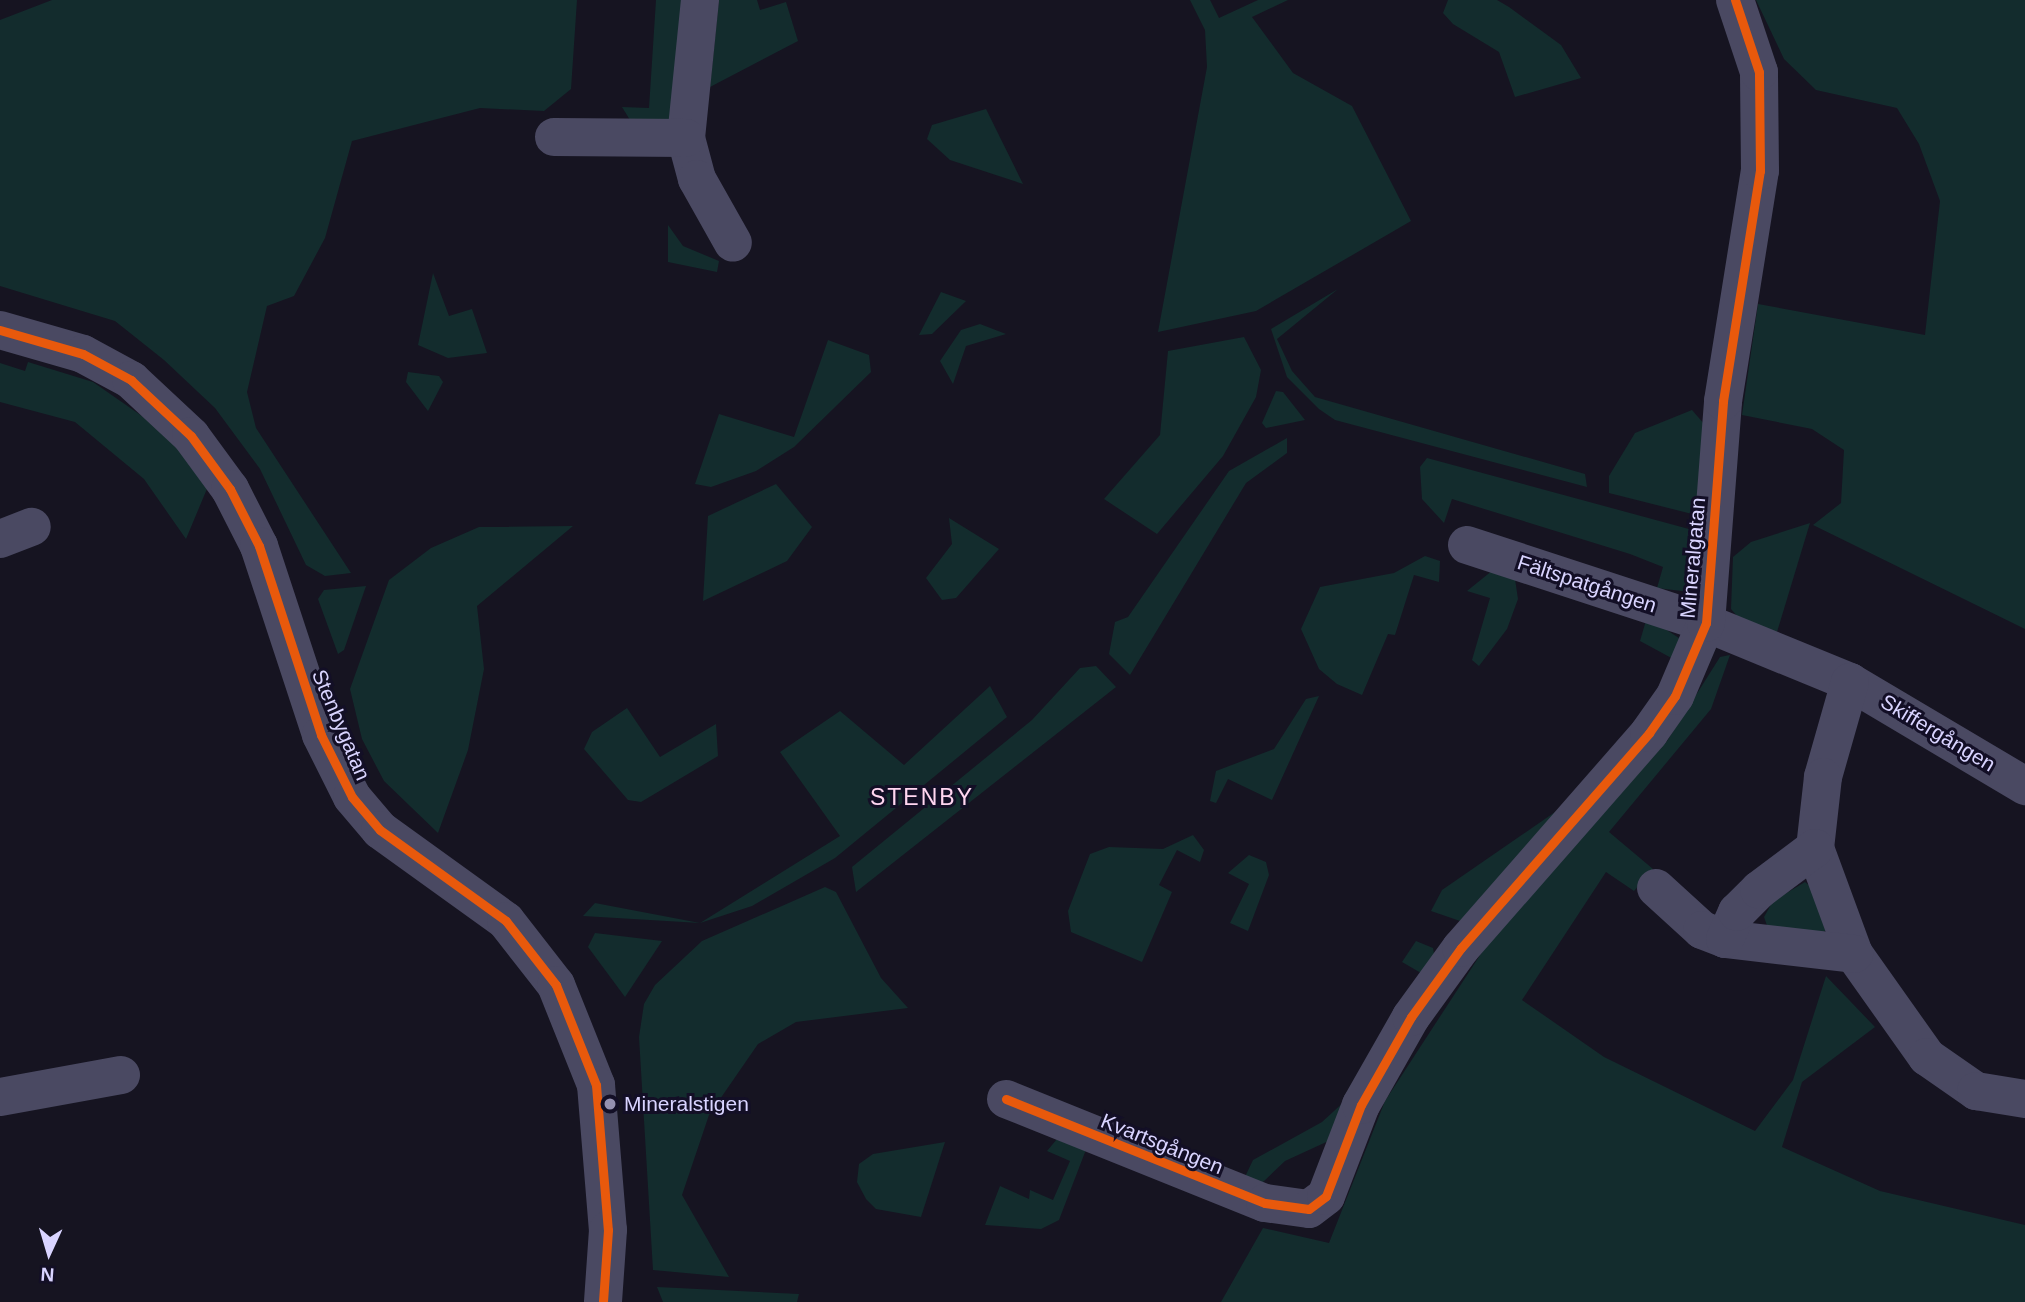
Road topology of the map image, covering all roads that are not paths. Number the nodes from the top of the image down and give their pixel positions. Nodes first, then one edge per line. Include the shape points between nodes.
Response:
1 (700, 0) edge
2 (1735, 0) edge
3 (554, 137) dead end
4 (686, 138) junction
5 (733, 243) dead end
6 (0, 330) edge
7 (1467, 545) dead end
8 (1706, 624) junction
9 (1850, 682) junction
10 (2025, 786) edge
11 (1815, 848) junction
12 (1657, 888) dead end
13 (1725, 939) junction
14 (1854, 954) junction
15 (121, 1075) dead end
16 (0, 1097) edge
17 (1006, 1099) dead end
18 (2025, 1099) edge
19 (1309, 1209) joint
20 (603, 1302) edge

1 - 4 street
2 - 8 street, Mineralgatan via 1759,72 1764,123 1723,401
3 - 4 street
4 - 5 street via 696,178
6 - 20 street, Stenbygatan via 83,354 131,380 191,436 230,489 259,546 321,735 352,797 380,830 506,921 556,985 596,1085 608,1230
7 - 8 street, Fältspatgången
8 - 9 street, Skiffergången
8 - 19 street, Mineralgatan via 1686,673 1649,733 1461,948 1411,1017 1362,1105 1326,1196
9 - 10 street, Skiffergången
9 - 11 street via 1823,777
11 - 13 street via 1737,912
11 - 14 street
12 - 13 street via 1702,930
13 - 14 street
14 - 18 street via 1927,1057 1976,1091
15 - 16 street
17 - 19 street, Kvartsgången via 1265,1203

